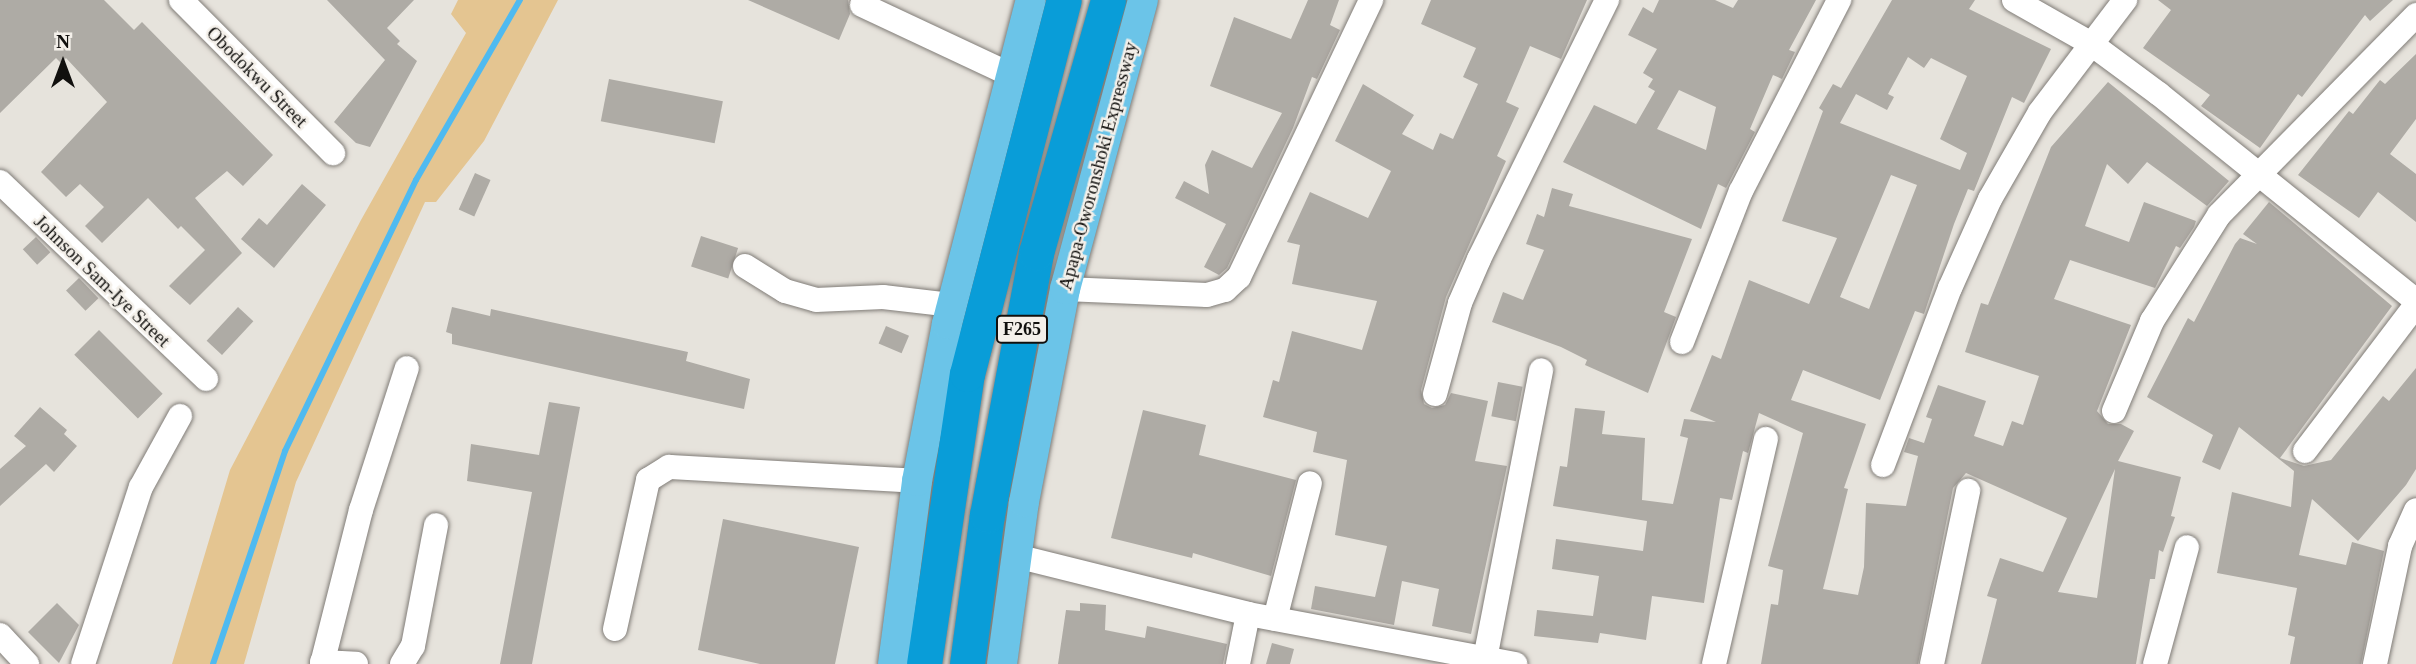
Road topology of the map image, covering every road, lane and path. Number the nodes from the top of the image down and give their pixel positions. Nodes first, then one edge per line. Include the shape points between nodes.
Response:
1 (181, 0) edge
2 (1031, 0) edge
3 (1064, 0) edge
4 (1108, 0) edge
5 (1143, 0) edge
6 (1371, 0) edge
7 (1607, 0) edge
8 (1839, 0) edge
9 (2014, 0) edge
10 (2125, 0) edge
11 (862, 5) dead end
12 (2416, 15) edge
13 (2090, 43) junction
14 (1009, 74) junction
15 (333, 153) dead end
16 (2257, 172) junction
17 (0, 182) edge
18 (745, 266) dead end
19 (1065, 289) junction
20 (2416, 303) edge
21 (951, 305) junction
22 (1682, 342) dead end
23 (407, 368) dead end
24 (1541, 370) dead end
25 (206, 379) dead end
26 (1435, 394) dead end
27 (2114, 411) dead end
28 (180, 416) dead end
29 (1766, 439) dead end
30 (2305, 451) dead end
31 (1883, 465) dead end
32 (917, 481) junction
33 (1310, 483) dead end
34 (1968, 491) dead end
35 (2416, 510) edge
36 (436, 525) dead end
37 (2187, 547) dead end
38 (1016, 556) junction
39 (1248, 614) junction
40 (1275, 619) junction
41 (615, 629) dead end
42 (0, 635) edge
43 (1485, 659) junction
44 (322, 663) edge
45 (27, 664) edge
46 (83, 664) edge
47 (356, 664) edge
48 (402, 664) edge
49 (892, 664) edge
50 (924, 664) edge
51 (967, 664) edge
52 (1002, 664) edge
53 (1238, 664) edge
54 (1515, 664) edge
55 (1714, 664) edge
56 (1932, 664) edge
57 (2155, 664) edge
58 (2375, 664) edge

1 - 15 street, Obodokwu Street
2 - 14 main road
3 - 50 highway, F265 via 967,374
4 - 51 highway, Apapa-Oworonshoki Expressway / F265 via 1036,253 987,515
5 - 19 main road, Apapa-Oworonshoki Expressway
6 - 19 street via 1239,277 1225,290 1207,295
7 - 26 street via 1479,259 1460,303
8 - 22 street via 1741,191
9 - 13 street
10 - 13 street
11 - 14 street
12 - 16 street
13 - 16 street
13 - 31 street via 2019,145 1990,200 1950,288
14 - 21 main road
16 - 20 street
16 - 27 street via 2219,215 2152,321
17 - 25 street, Johnson Sam-Iye Street via 92,275
18 - 21 street via 785,290 816,300 883,297
19 - 38 main road, Apapa-Oworonshoki Expressway
20 - 30 street
21 - 32 main road
23 - 44 street via 361,510
24 - 43 street
28 - 46 street via 141,487
29 - 55 street
32 - 41 street via 669,467 648,480
32 - 49 main road
33 - 40 street
34 - 56 street
35 - 58 street via 2400,545
36 - 48 street via 413,646
37 - 57 street
38 - 39 street
38 - 52 main road, Apapa-Oworonshoki Expressway
39 - 40 street
39 - 53 street
40 - 43 street
42 - 45 street
43 - 54 street
44 - 47 street

